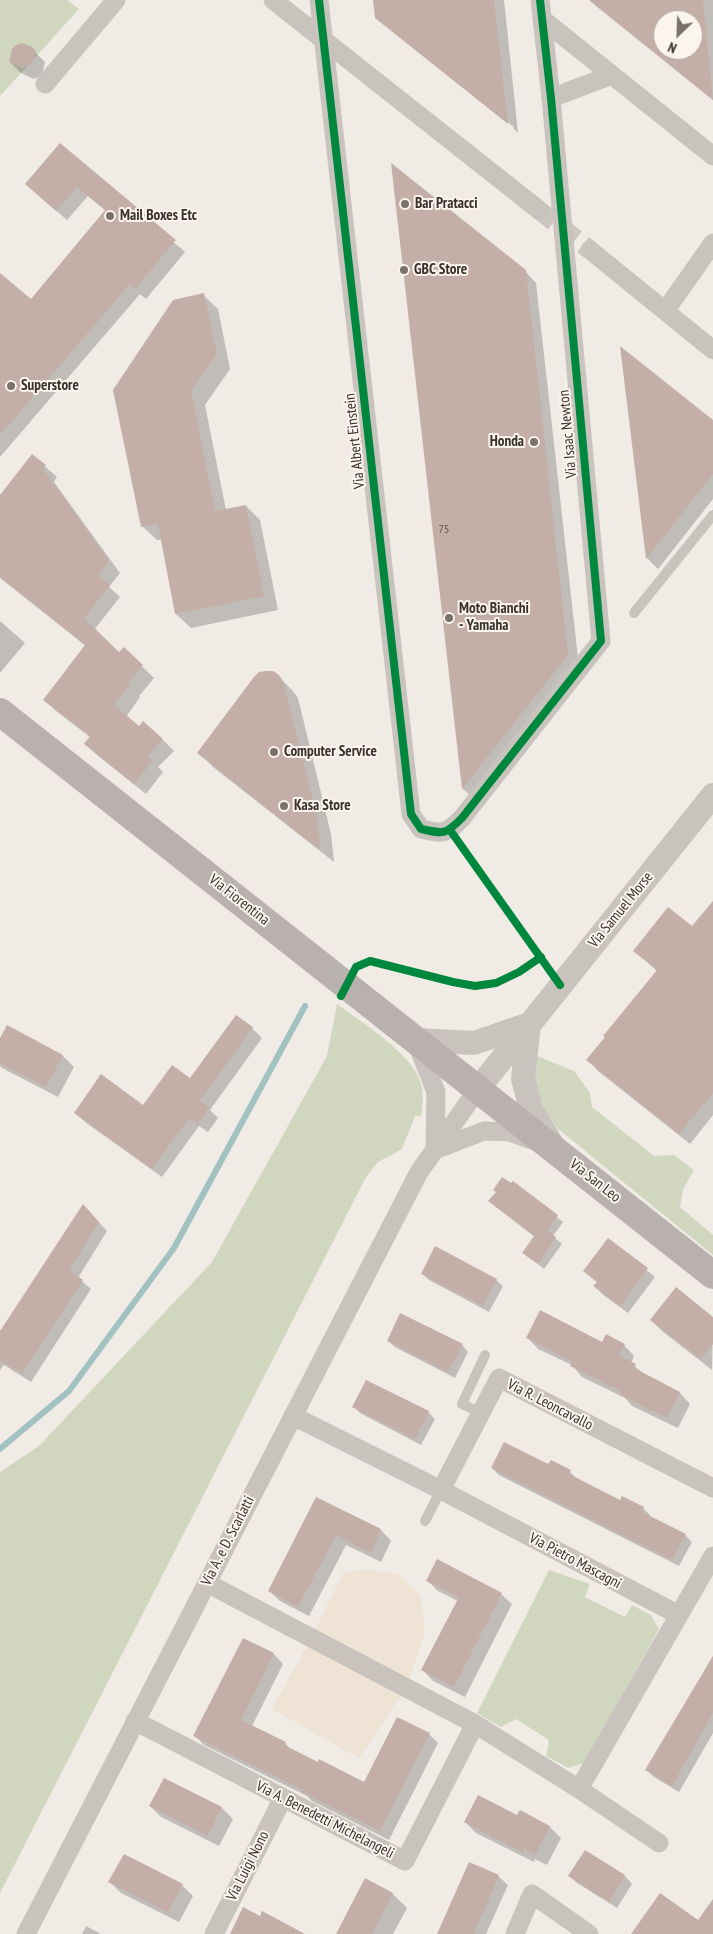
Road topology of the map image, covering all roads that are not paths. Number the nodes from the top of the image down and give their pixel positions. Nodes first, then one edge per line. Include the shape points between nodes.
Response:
1 (116, 0) edge
2 (273, 0) edge
3 (319, 0) edge
4 (540, 0) edge
5 (542, 19) junction
6 (324, 41) junction
7 (612, 75) junction
8 (45, 84) dead end
9 (551, 98) junction
10 (713, 156) edge
11 (539, 210) tunnel mouth
12 (713, 243) edge
13 (590, 250) tunnel mouth
14 (664, 311) junction
15 (713, 350) edge
16 (713, 515) edge
17 (634, 613) dead end
18 (0, 712) edge
19 (713, 795) edge
20 (462, 818) joint
21 (529, 1024) junction
22 (416, 1040) junction
23 (478, 1089) junction
24 (554, 1149) junction
25 (435, 1150) junction
26 (713, 1275) edge
27 (485, 1355) dead end
28 (481, 1413) junction
29 (293, 1416) junction
30 (713, 1488) edge
31 (441, 1490) junction
32 (425, 1521) dead end
33 (713, 1556) edge
34 (207, 1583) junction
35 (679, 1616) junction
36 (135, 1722) junction
37 (475, 1724) junction
38 (579, 1789) junction
39 (283, 1798) junction
40 (659, 1844) dead end
41 (26, 1934) edge
42 (214, 1934) edge
43 (515, 1934) edge
44 (589, 1934) edge

1 - 8 street
2 - 6 street
3 - 6 street, Via Albert Einstein
4 - 5 street, Via Isaac Newton, bridge
5 - 7 street
5 - 9 street, Via Isaac Newton, bridge
6 - 11 street
6 - 20 street, Via Albert Einstein via 411,814 421,829 440,833 450,830
7 - 9 street
7 - 10 street
9 - 20 street, Via Isaac Newton, bridge via 601,641
12 - 14 street
13 - 14 street
14 - 15 street
16 - 17 lane
18 - 22 main road, Via Fiorentina
19 - 21 street, Via Samuel Morse
21 - 22 street via 474,1043
21 - 23 street, Via Samuel Morse
21 - 24 street via 523,1079 531,1109
22 - 23 main road, Via Fiorentina
22 - 25 street via 436,1092
23 - 24 main road, Via San Leo
23 - 25 street, Via A. e D. Scarlatti
24 - 25 street via 510,1132 484,1131
24 - 26 main road, Via San Leo
25 - 29 street, Via A. e D. Scarlatti via 419,1172
27 - 28 lane via 462,1404
28 - 30 street, Via R. Leoncavallo via 499,1378
28 - 31 street, Via R. Leoncavallo
29 - 31 street, Via Pietro Mascagni
29 - 34 street, Via A. e D. Scarlatti
31 - 32 lane
31 - 35 street, Via Pietro Mascagni
33 - 35 street
34 - 36 street, Via A. e D. Scarlatti
34 - 37 street
35 - 38 street
36 - 39 street, Via A. Benedetti Michelangeli
36 - 41 street, Via A. e D. Scarlatti
37 - 38 street
37 - 39 street, Via A. Benedetti Michelangeli via 405,1861
38 - 40 street
39 - 42 street, Via Luigi Nono
43 - 44 street via 532,1894

